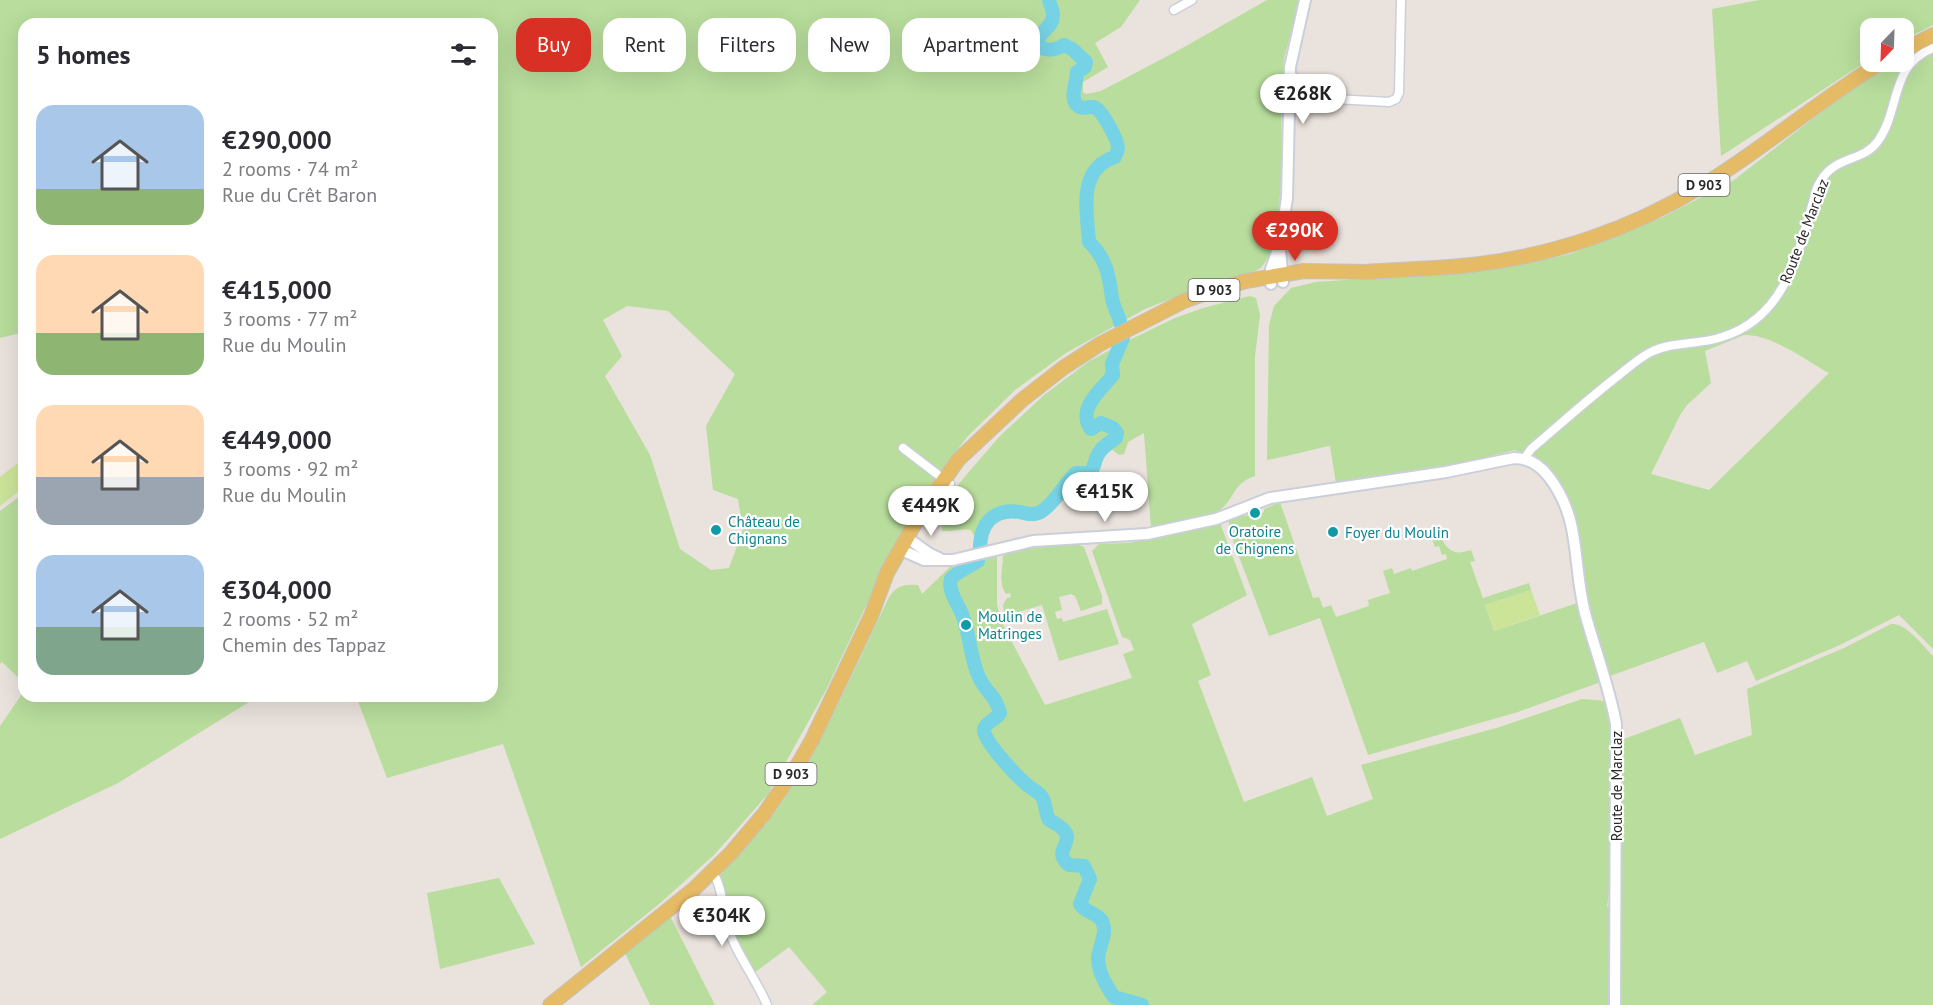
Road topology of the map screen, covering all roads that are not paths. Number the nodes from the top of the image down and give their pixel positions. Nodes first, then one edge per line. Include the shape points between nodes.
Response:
1 (1192, 0) edge
2 (1305, 0) edge
3 (1401, 0) edge
4 (1174, 10) dead end
5 (1933, 35) edge
6 (1914, 45) edge
7 (1933, 48) edge
8 (1866, 72) edge
9 (1289, 74) junction
10 (1276, 279) junction
11 (903, 448) dead end
12 (1524, 459) junction
13 (947, 481) junction
14 (906, 545) junction
15 (712, 872) junction
16 (550, 1005) edge
17 (766, 1005) edge
18 (1615, 1005) edge

1 - 4 street
2 - 9 street
3 - 9 street via 1396,99 1335,99
5 - 6 main road
7 - 12 street, Route de Marclaz via 1906,69 1875,145 1836,164 1822,177 1790,275 1767,308 1727,336 1669,345 1648,353 1593,396
8 - 10 main road, D 903 via 1713,180 1624,226 1558,248 1502,260
9 - 10 street via 1288,181
10 - 13 main road, D 903 via 1161,313 1072,362 1022,400 963,456
11 - 13 street
12 - 14 street via 1265,500 1216,519 1168,530 1033,541 959,560 924,560
12 - 18 street, Route de Marclaz via 1547,474 1569,511 1585,613 1613,708 1617,741
13 - 14 main road, D 903
14 - 15 main road, D 903 via 884,580 826,713 797,766 764,814
15 - 16 main road, D 903
15 - 17 street via 727,925

